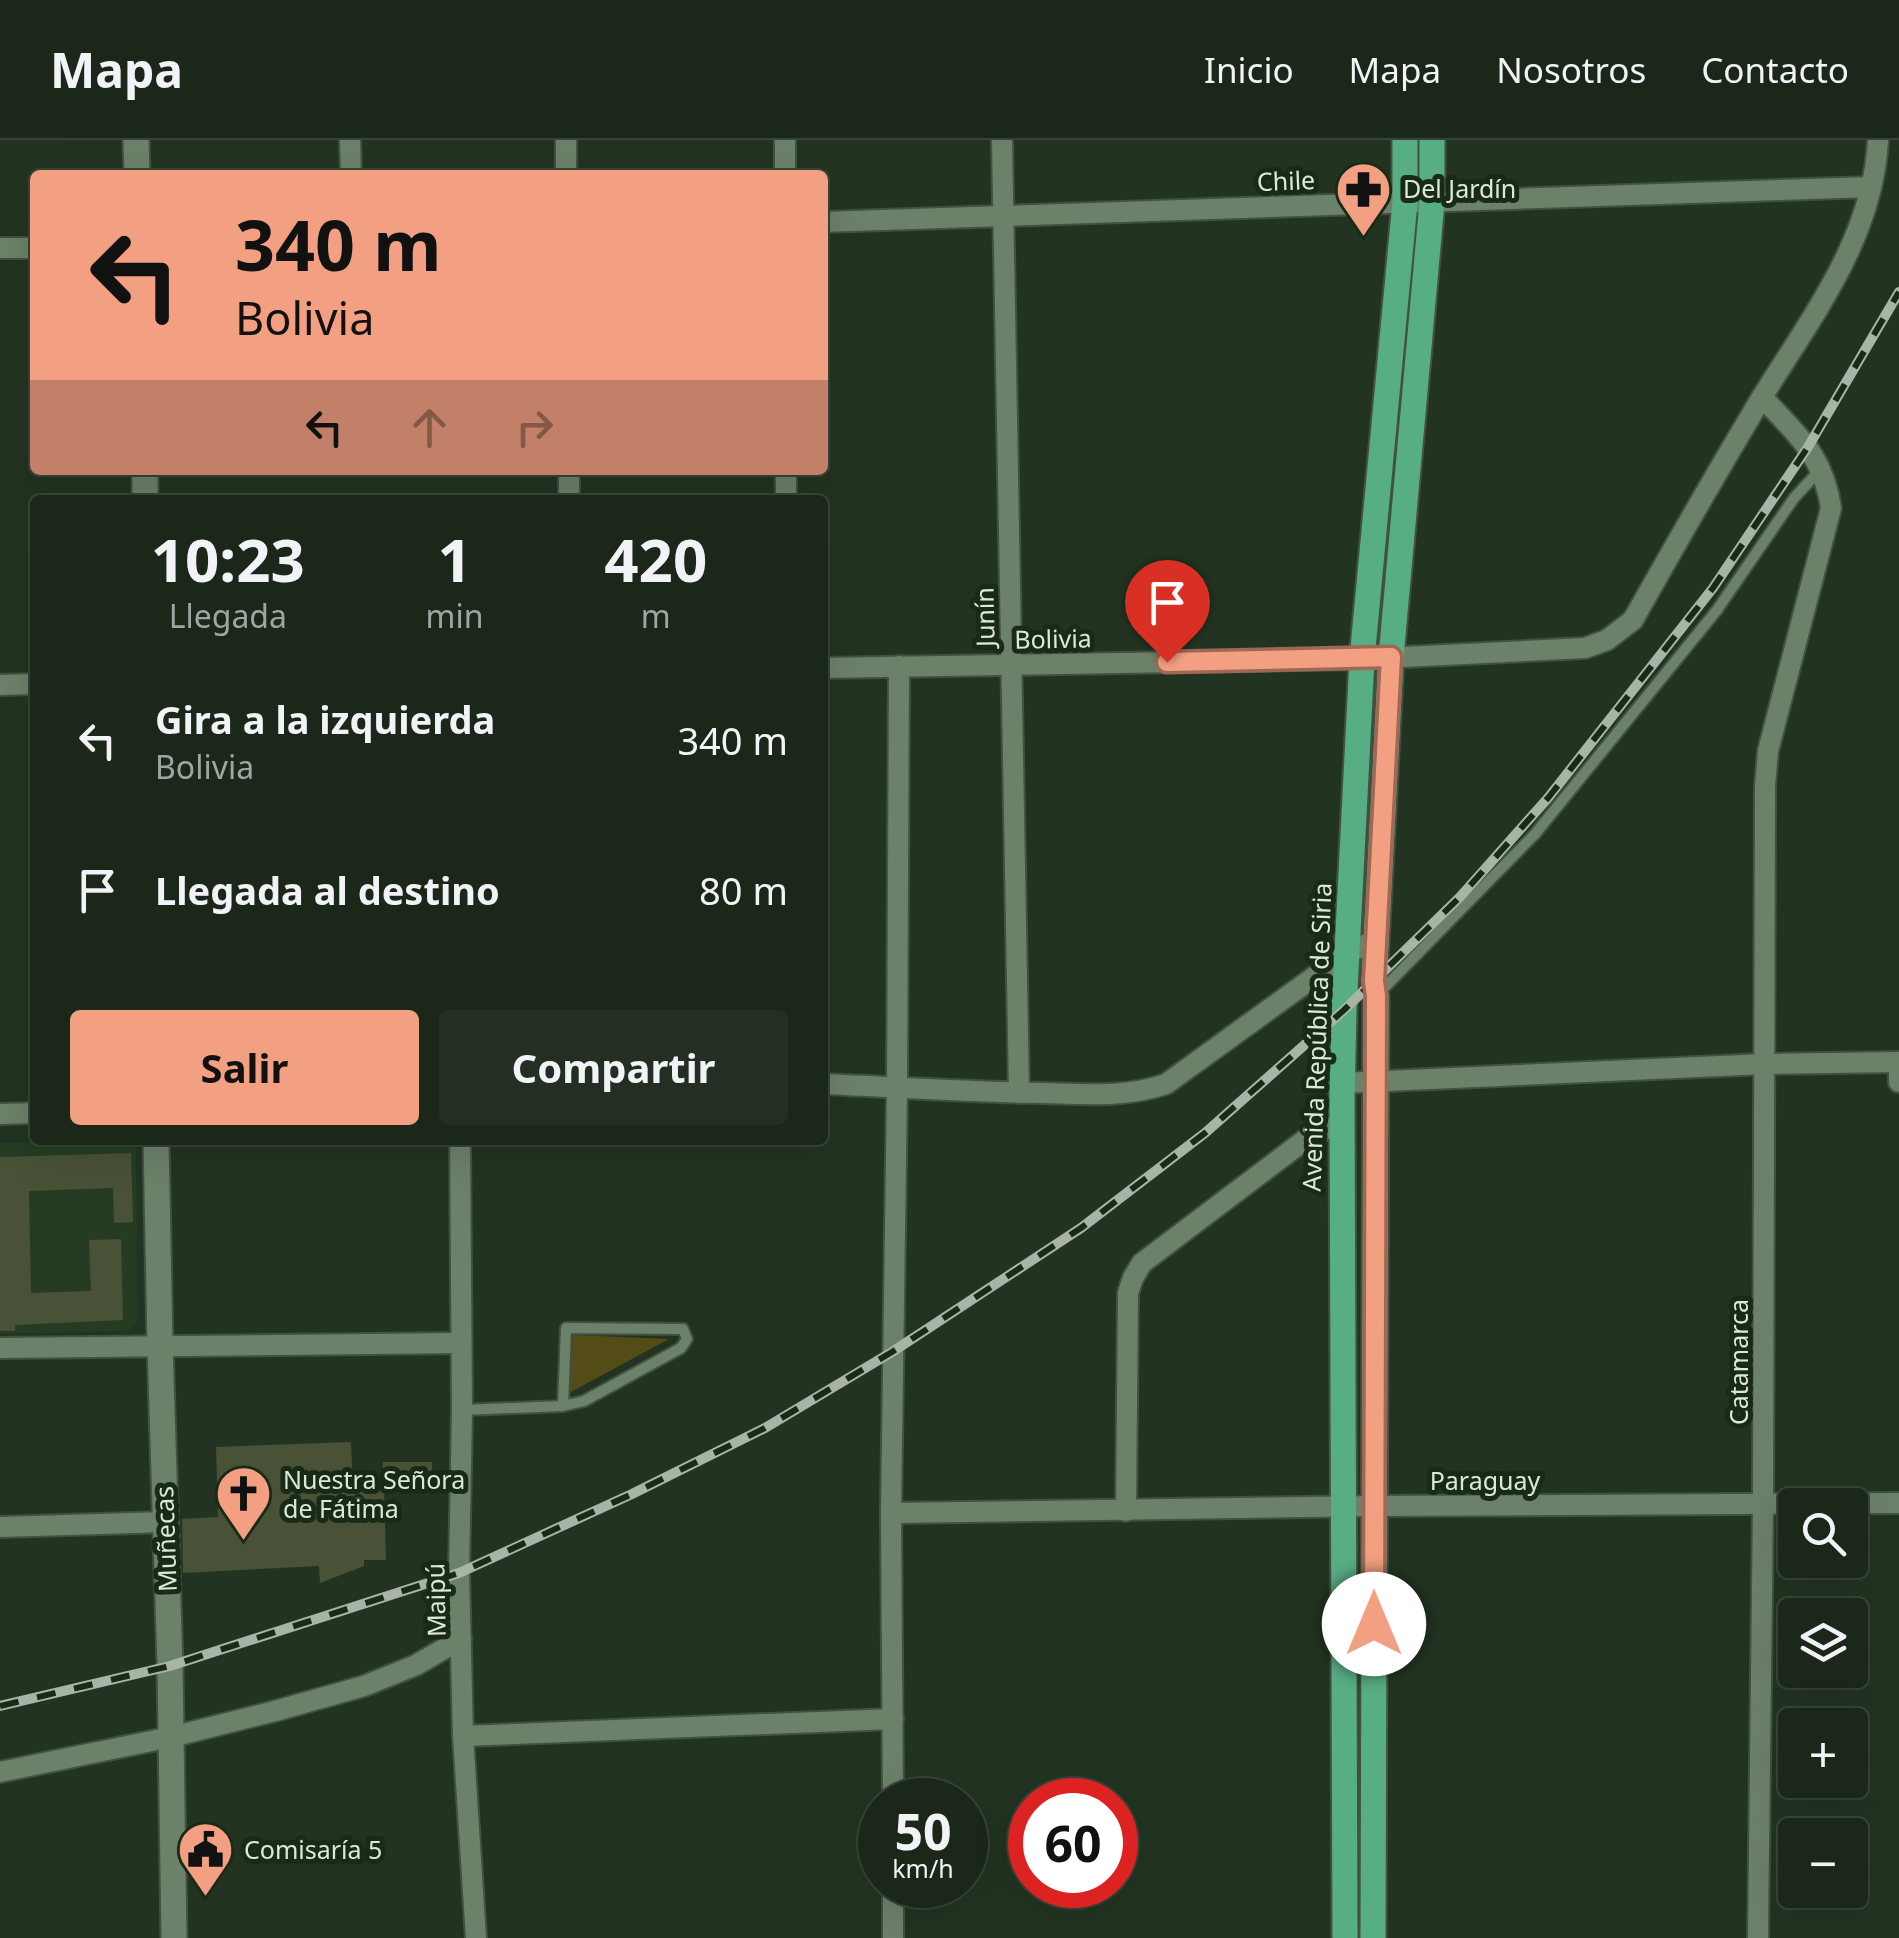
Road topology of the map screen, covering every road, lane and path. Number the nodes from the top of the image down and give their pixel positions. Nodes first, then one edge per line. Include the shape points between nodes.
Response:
1 (136, 140) edge
2 (350, 140) edge
3 (566, 140) edge
4 (785, 140) edge
5 (1002, 140) edge
6 (1405, 140) edge
7 (1432, 140) edge
8 (1878, 140) edge
9 (137, 170) edge
10 (351, 170) edge
11 (566, 170) edge
12 (785, 170) edge
13 (1871, 187) junction
14 (1405, 202) junction
15 (1432, 202) junction
16 (1002, 216) junction
17 (828, 222) edge
18 (0, 248) edge
19 (30, 248) edge
20 (1762, 397) junction
21 (1821, 469) junction
22 (1391, 657) junction
23 (1362, 659) junction
24 (1011, 665) junction
25 (899, 666) junction
26 (828, 668) edge
27 (0, 684) edge
28 (30, 684) edge
29 (1376, 940) junction
30 (1347, 953) junction
31 (1376, 996) junction
32 (1899, 1062) edge
33 (1765, 1064) junction
34 (1375, 1080) junction
35 (1899, 1082) edge
36 (1342, 1083) junction
37 (828, 1084) edge
38 (897, 1088) junction
39 (1019, 1093) junction
40 (30, 1113) edge
41 (0, 1114) edge
42 (1342, 1125) junction
43 (156, 1145) edge
44 (460, 1145) edge
45 (460, 1343) junction
46 (160, 1345) junction
47 (0, 1348) edge
48 (563, 1406) junction
49 (462, 1410) junction
50 (1899, 1504) edge
51 (1763, 1505) junction
52 (1374, 1506) junction
53 (1345, 1508) junction
54 (1126, 1511) junction
55 (890, 1513) junction
56 (166, 1522) junction
57 (0, 1527) edge
58 (462, 1639) junction
59 (892, 1719) junction
60 (463, 1736) junction
61 (171, 1737) junction
62 (0, 1772) edge
63 (892, 1778) edge
64 (893, 1908) edge
65 (174, 1938) edge
66 (476, 1938) edge
67 (893, 1938) edge
68 (1345, 1938) edge
69 (1373, 1938) edge
70 (1758, 1938) edge

1 - 9 street
2 - 10 street
3 - 11 street
4 - 12 street
5 - 16 street, Junín
6 - 14 main road, Avenida República de Siria
7 - 15 main road
8 - 13 street
13 - 15 street, Chile
13 - 20 street via 1856,238
14 - 15 street, Chile
14 - 16 street, Chile
14 - 23 main road, Avenida República de Siria
15 - 22 main road
16 - 17 street, Chile
16 - 24 street, Junín
18 - 19 street
20 - 21 street
20 - 22 street, Bolivia via 1633,620 1607,640 1585,648
21 - 31 lane via 1718,610 1535,834
21 - 33 street, Catamarca via 1831,508 1768,751
22 - 23 street, Bolivia
22 - 29 main road
23 - 24 street, Bolivia
23 - 30 main road, Avenida República de Siria
24 - 25 street, Bolivia
24 - 39 street, Junín
25 - 26 street, Bolivia
25 - 38 street
27 - 28 street
29 - 30 street
29 - 31 main road
30 - 36 main road, Avenida República de Siria
30 - 39 street via 1166,1084 1125,1095
31 - 34 main road
32 - 33 street
32 - 35 street
33 - 34 street
33 - 51 street, Catamarca
34 - 36 street
34 - 52 main road
36 - 42 main road, Avenida República de Siria
37 - 38 street
38 - 39 street
38 - 55 street
40 - 41 street
42 - 53 main road, Avenida República de Siria
42 - 54 street via 1314,1133 1142,1263 1133,1278
43 - 46 street, Muñecas
44 - 45 street, Maipú
45 - 46 street
45 - 49 street, Maipú
46 - 47 street
46 - 56 street, Muñecas
48 - 48 lane via 681,1348 683,1329 566,1328
48 - 49 lane
49 - 58 street, Maipú
50 - 51 street, Paraguay
51 - 52 street, Paraguay
51 - 70 street, Catamarca
52 - 53 street, Paraguay
52 - 69 main road
53 - 54 street, Paraguay
53 - 68 main road, Avenida República de Siria
54 - 55 street, Paraguay
55 - 59 street
56 - 57 street
56 - 61 street, Muñecas
58 - 60 street, Maipú
58 - 61 street via 364,1686
59 - 60 street
59 - 63 street
60 - 66 street, Maipú
61 - 62 street
61 - 65 street, Muñecas
64 - 67 street

